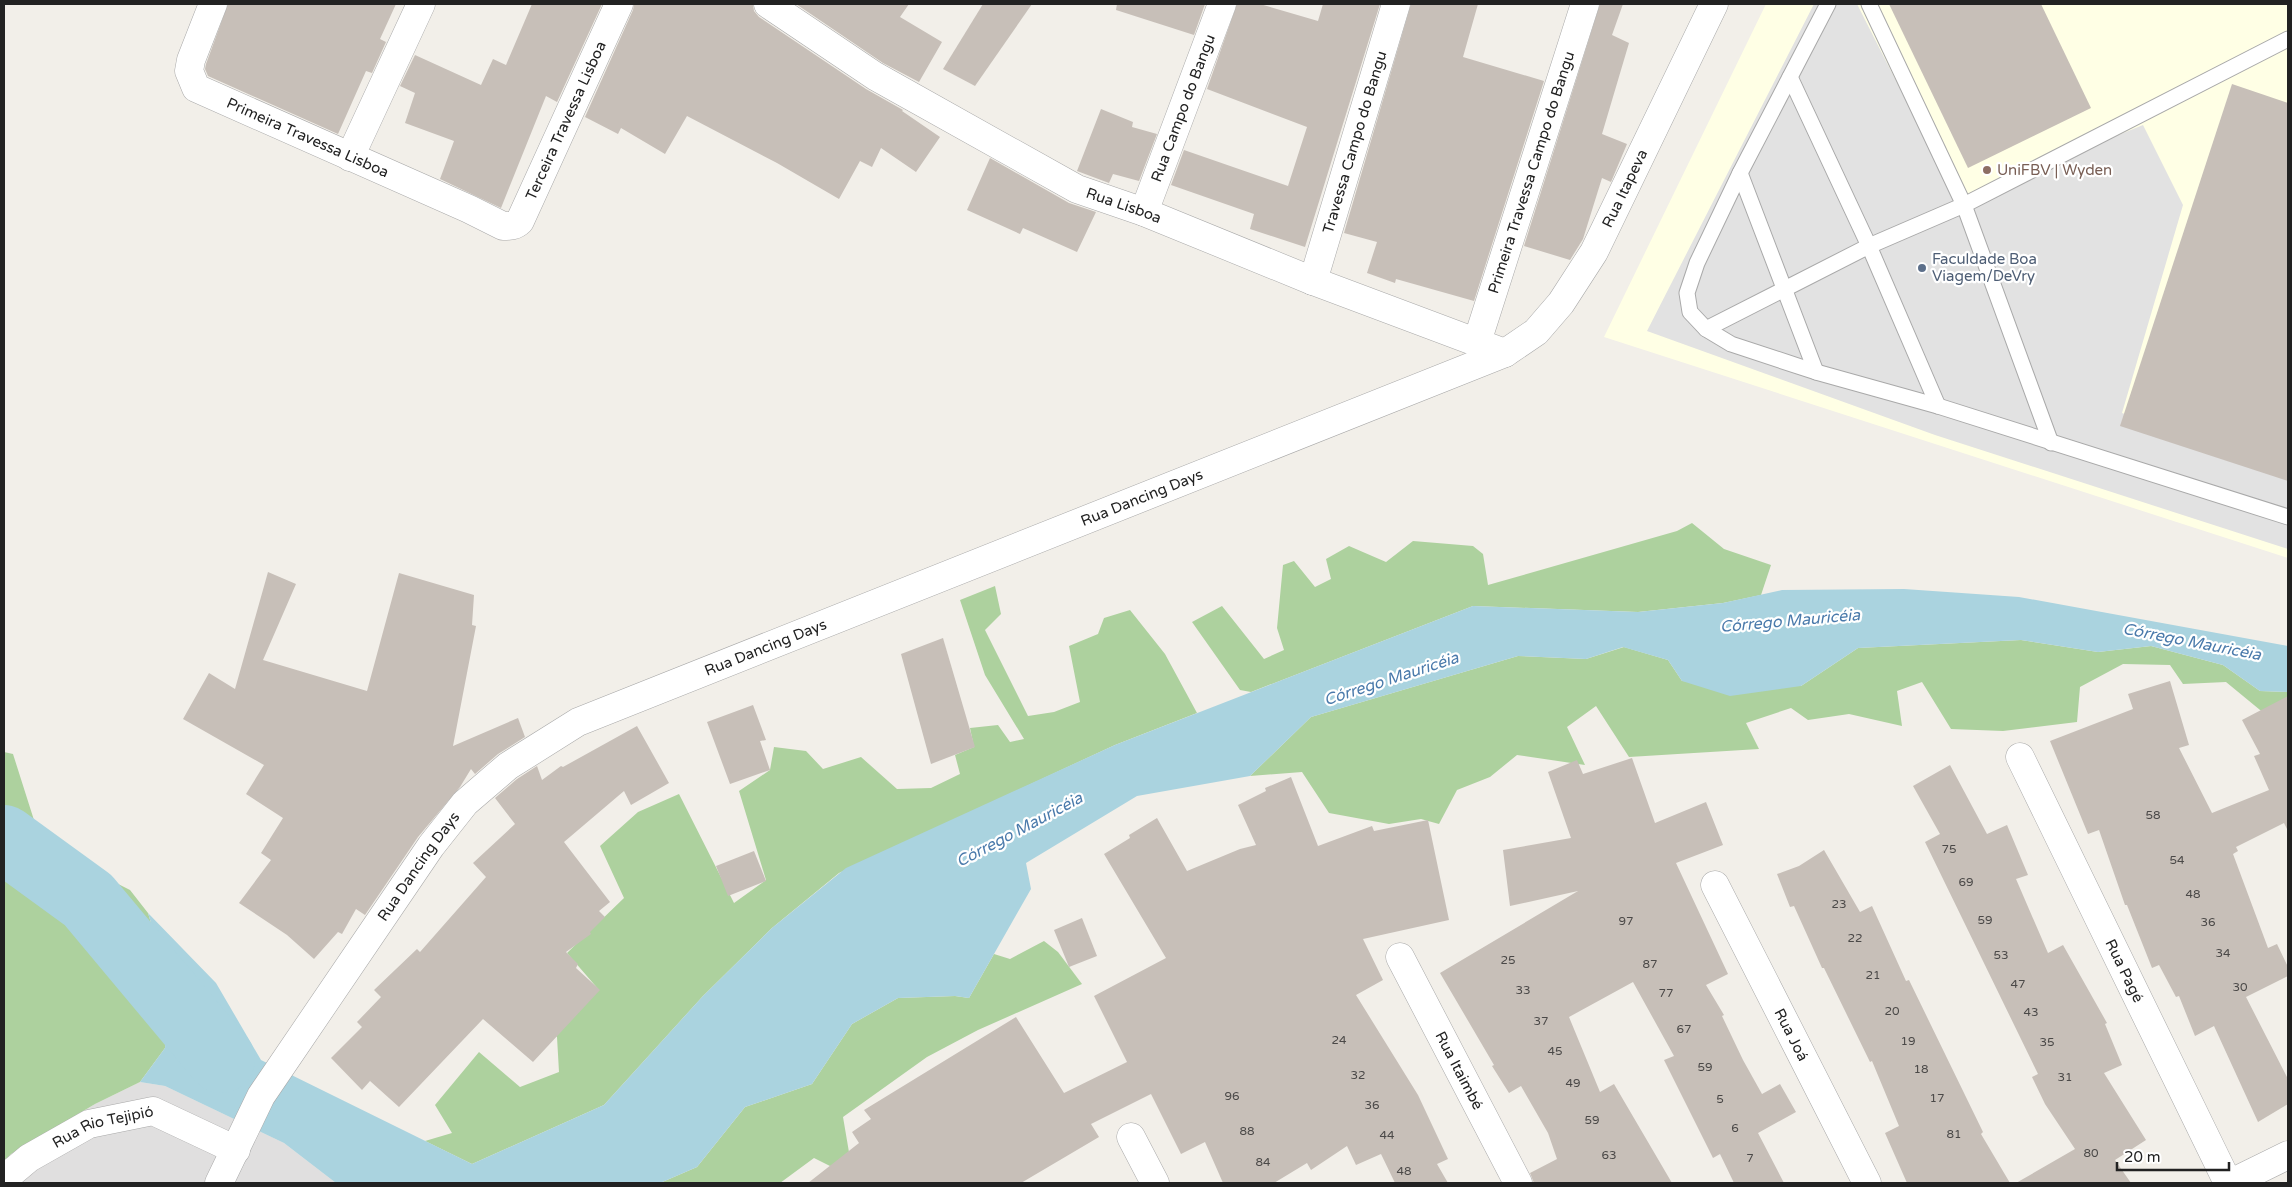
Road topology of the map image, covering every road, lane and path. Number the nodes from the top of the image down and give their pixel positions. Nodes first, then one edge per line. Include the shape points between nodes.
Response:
1 (213, 4) edge
2 (421, 4) edge
3 (618, 4) edge
4 (768, 4) edge
5 (1222, 4) edge
6 (1396, 4) edge
7 (1584, 4) edge
8 (1714, 4) edge
9 (1828, 4) edge
10 (1869, 4) edge
11 (2288, 39) edge
12 (1790, 77) junction
13 (350, 157) junction
14 (1740, 173) junction
15 (1964, 205) junction
16 (1144, 212) junction
17 (503, 226) joint
18 (1870, 246) junction
19 (1314, 281) junction
20 (1785, 290) junction
21 (1706, 329) junction
22 (1478, 342) junction
23 (1505, 354) junction
24 (1816, 372) junction
25 (1938, 406) junction
26 (2051, 443) junction
27 (2288, 517) edge
28 (2020, 758) dead end
29 (1715, 886) dead end
30 (1400, 957) dead end
31 (1131, 1137) dead end
32 (240, 1141) junction
33 (2288, 1155) edge
34 (4, 1179) edge
35 (220, 1183) edge
36 (1155, 1183) edge
37 (1518, 1183) edge
38 (1867, 1183) edge
39 (2229, 1183) edge

1 - 13 street, Primeira Travessa Lisboa via 191,60 189,70 196,88
2 - 13 street
3 - 17 street, Terceira Travessa Lisboa via 520,221 516,225
4 - 16 street, Rua Lisboa via 875,76 1060,179
5 - 16 street, Rua Campo do Bangu
6 - 19 street, Travessa Campo do Bangu
7 - 22 street, Primeira Travessa Campo do Bangu
8 - 23 street, Rua Itapeva via 1594,252 1561,304 1536,332
9 - 12 lane
10 - 15 lane
11 - 15 lane
12 - 14 lane
12 - 18 lane
13 - 17 street, Primeira Travessa Lisboa
14 - 20 lane
14 - 21 lane via 1697,263 1687,293 1690,312
15 - 18 lane
15 - 26 lane
16 - 19 street, Rua Lisboa
18 - 20 lane
18 - 25 lane
19 - 22 street, Rua Lisboa
20 - 21 lane
20 - 24 lane
21 - 24 lane via 1731,344
22 - 23 street, Rua Lisboa
23 - 32 street, Rua Dancing Days via 578,722 508,766 465,803 431,846 261,1096
24 - 25 lane
25 - 26 lane
26 - 27 lane
28 - 39 street, Rua Pagé
29 - 38 street, Rua Joá
30 - 37 street, Rua Itaimbé
31 - 36 street
32 - 34 street, Rua Rio Tejipió via 153,1112 89,1124 29,1158
32 - 35 street, Rua Dancing Days
33 - 39 street

